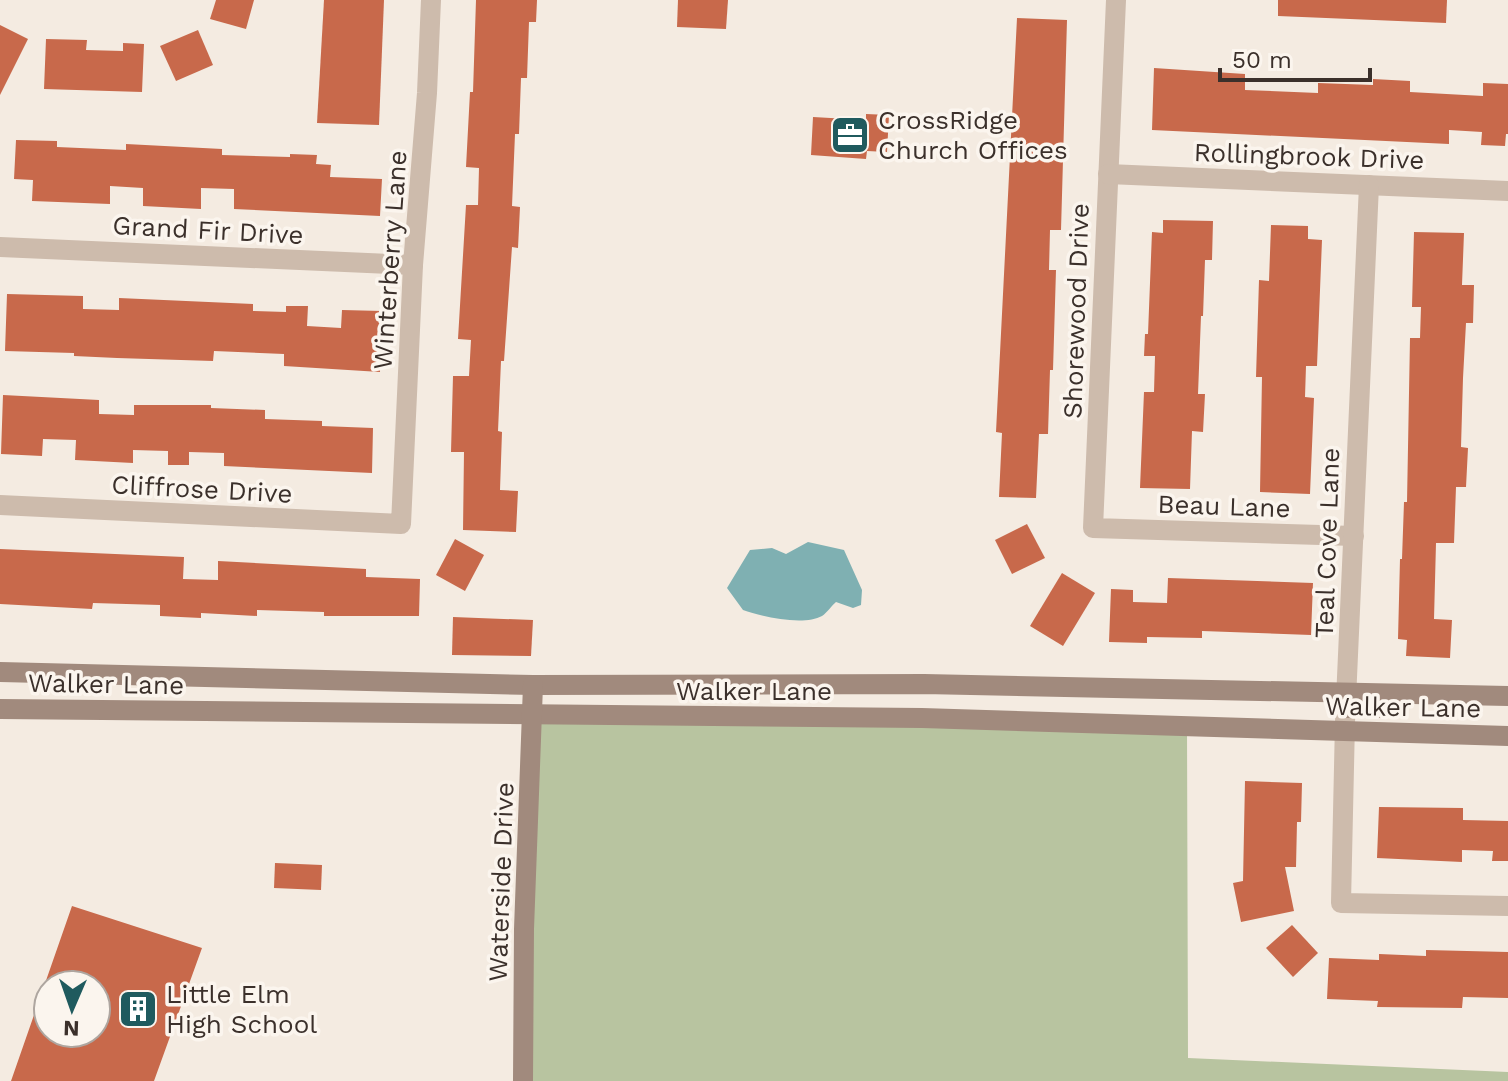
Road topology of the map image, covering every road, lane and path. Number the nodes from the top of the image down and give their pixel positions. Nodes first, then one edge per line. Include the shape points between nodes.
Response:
1 (431, 0) edge
2 (1116, 0) edge
3 (1108, 174) junction
4 (1369, 185) junction
5 (1508, 191) edge
6 (0, 247) edge
7 (413, 265) junction
8 (0, 505) edge
9 (401, 524) joint
10 (1093, 528) joint
11 (1354, 536) junction
12 (0, 672) edge
13 (924, 684) junction
14 (533, 685) junction
15 (1508, 699) edge
16 (0, 709) edge
17 (1346, 714) junction
18 (531, 716) junction
19 (922, 718) junction
20 (1508, 736) edge
21 (1508, 906) edge
22 (523, 1081) edge

1 - 7 street, Winterberry Lane
2 - 3 street, Shorewood Drive
3 - 4 street, Rollingbrook Drive
3 - 10 street, Shorewood Drive
4 - 5 street, Rollingbrook Drive
4 - 11 street, Teal Cove Lane
6 - 7 street, Grand Fir Drive
7 - 9 street, Winterberry Lane
8 - 9 street, Cliffrose Drive
10 - 11 street, Beau Lane
11 - 17 street, Teal Cove Lane
12 - 14 street, Walker Lane
13 - 14 street, Walker Lane
13 - 17 street, Walker Lane
13 - 19 street
14 - 18 street, Waterside Drive
15 - 17 street, Walker Lane
16 - 18 street, Walker Lane
17 - 19 street, Walker Lane via 1187,727
17 - 20 street, Walker Lane
17 - 21 street, Teal Cove Lane via 1341,903
18 - 19 street, Walker Lane
18 - 22 street, Waterside Drive

